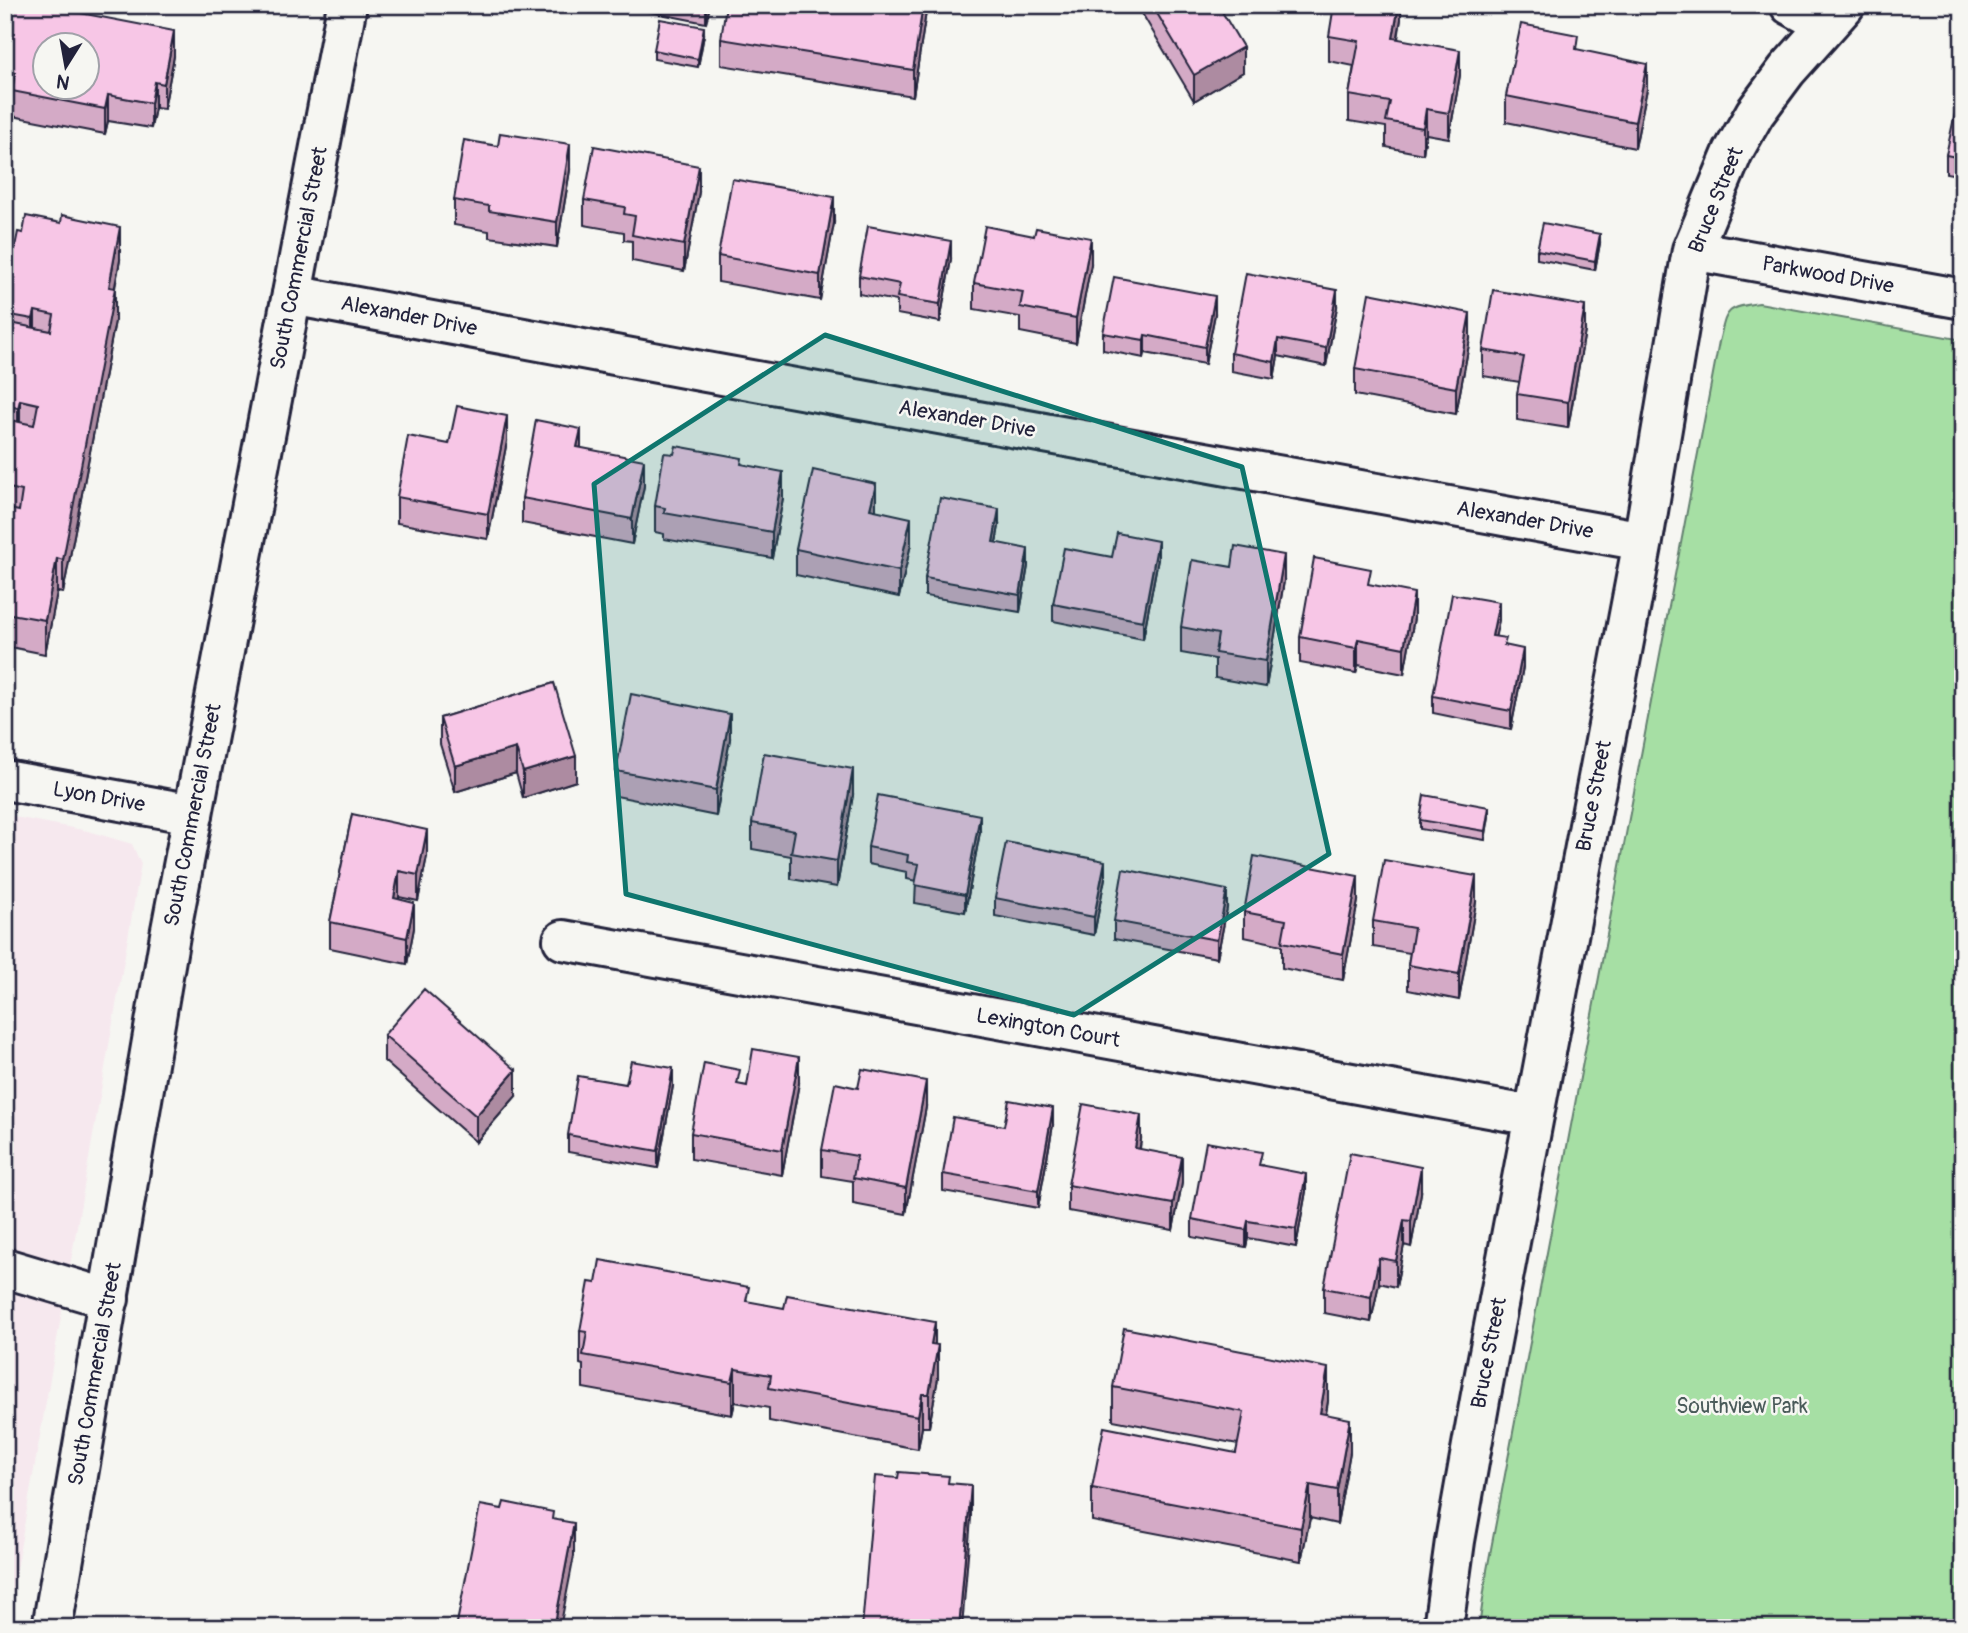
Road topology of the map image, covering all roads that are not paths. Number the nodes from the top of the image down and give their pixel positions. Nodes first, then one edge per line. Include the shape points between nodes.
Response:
1 (347, 5) edge
2 (1790, 5) edge
3 (1836, 15) edge
4 (1692, 250) junction
5 (292, 295) junction
6 (1963, 299) edge
7 (1643, 541) junction
8 (5, 780) edge
9 (193, 814) junction
10 (563, 940) dead end
11 (1534, 1116) junction
12 (5, 1268) edge
13 (109, 1298) junction
14 (52, 1628) edge
15 (1443, 1628) edge

1 - 5 street, South Commercial Street
2 - 3 street
3 - 4 street, Bruce Street via 1755,113 1733,152
4 - 6 street, Parkwood Drive
4 - 7 street, Bruce Street
5 - 7 street, Alexander Drive
5 - 9 street, South Commercial Street
7 - 11 street, Bruce Street
8 - 9 street, Lyon Drive
9 - 13 street, South Commercial Street
10 - 11 street, Lexington Court
11 - 15 street, Bruce Street
12 - 13 street
13 - 14 street, South Commercial Street

